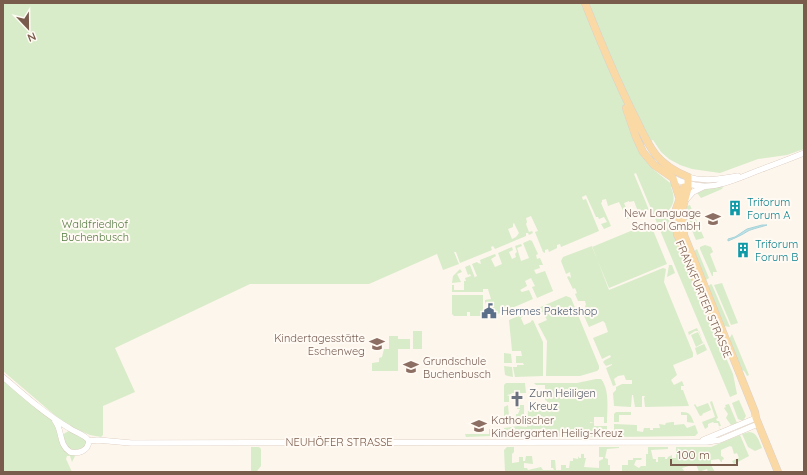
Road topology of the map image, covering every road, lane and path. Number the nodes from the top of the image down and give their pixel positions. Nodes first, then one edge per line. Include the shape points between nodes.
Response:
1 (585, 3) edge
2 (611, 67) junction
3 (804, 153) edge
4 (754, 172) junction
5 (673, 178) junction
6 (687, 182) junction
7 (704, 187) junction
8 (681, 201) junction
9 (3, 377) edge
10 (49, 415) junction
11 (757, 421) junction
12 (70, 429) junction
13 (61, 436) junction
14 (89, 441) junction
15 (778, 472) edge

1 - 2 main road
2 - 5 main road via 643,152
2 - 6 main road via 656,155
3 - 4 street
4 - 6 street
4 - 7 street via 728,183
5 - 6 street
5 - 8 main road
6 - 7 street
6 - 8 main road, FRANKFURTER STRASSE
7 - 8 street
8 - 11 main road, FRANKFURTER STRASSE via 684,235
9 - 10 street
10 - 12 street
10 - 13 street via 58,425
11 - 14 street, NEUHÖFER STRASSE via 718,441 697,442
11 - 15 main road, FRANKFURTER STRASSE
12 - 13 street
12 - 14 street
13 - 14 street via 65,448 73,453 85,450

